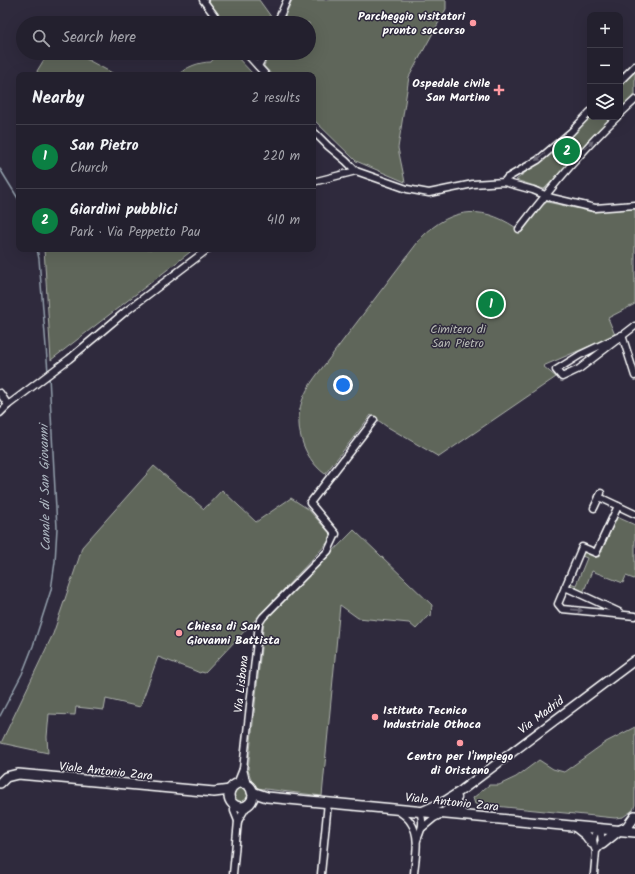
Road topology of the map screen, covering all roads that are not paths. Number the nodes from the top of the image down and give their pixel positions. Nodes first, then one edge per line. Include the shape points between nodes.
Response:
1 (203, 0) edge
2 (287, 0) edge
3 (215, 16) edge
4 (280, 16) edge
5 (252, 60) edge
6 (261, 60) edge
7 (258, 66) junction
8 (635, 66) edge
9 (263, 72) edge
10 (623, 78) edge
11 (635, 100) edge
12 (623, 111) edge
13 (587, 115) edge
14 (614, 120) edge
15 (316, 134) edge
16 (356, 171) junction
17 (316, 181) edge
18 (504, 182) junction
19 (545, 195) junction
20 (635, 205) edge
21 (519, 229) dead end
22 (204, 252) edge
23 (635, 326) edge
24 (622, 335) junction
25 (635, 376) edge
26 (0, 393) edge
27 (8, 404) junction
28 (0, 413) edge
29 (374, 420) dead end
30 (618, 506) junction
31 (594, 508) dead end
32 (635, 514) edge
33 (565, 587) junction
34 (635, 609) edge
35 (624, 615) junction
36 (633, 616) edge
37 (635, 660) edge
38 (243, 769) junction
39 (0, 783) edge
40 (462, 790) junction
41 (233, 794) junction
42 (250, 796) junction
43 (455, 800) junction
44 (328, 802) junction
45 (396, 809) junction
46 (421, 811) junction
47 (442, 814) junction
48 (463, 815) junction
49 (635, 816) edge
50 (238, 821) junction
51 (576, 827) junction
52 (422, 828) junction
53 (598, 829) junction
54 (618, 830) junction
55 (635, 832) edge
56 (417, 841) junction
57 (597, 846) junction
58 (233, 874) edge
59 (321, 874) edge
60 (414, 874) edge
61 (594, 874) edge

1 - 3 street
2 - 4 street
5 - 7 street
6 - 7 street
7 - 9 street
8 - 10 street
11 - 12 street
13 -> 18 street via 538,160
19 -> 14 street
15 - 16 street
16 - 17 street
16 - 18 street via 407,189 429,193 473,184
18 - 19 street
19 - 20 street via 595,208
19 - 21 street
22 - 27 street
23 - 24 street
24 - 24 street via 578,369 562,377 556,370 580,355
24 - 25 street
26 - 27 street
27 - 28 street
29 - 38 street, Via Lisbona via 310,503 336,534 328,551 259,623
30 - 31 street via 600,495
30 - 32 street
30 - 33 street via 596,553 582,547
33 - 35 street
33 -> 35 street via 558,604 562,608
34 - 36 street
35 - 36 street
37 - 40 street, Via Madrid
38 - 41 street, Via Lisbona
38 - 42 street, Via Lisbona
39 - 41 main road, Viale Antonio Zara via 10,775 23,774
40 - 43 street, Via Madrid
40 - 46 street, Via Madrid via 445,801
41 - 42 main road via 241,783
41 - 42 main road via 241,807
41 - 50 street via 234,811
42 - 44 main road, Viale Antonio Zara
42 - 50 street
43 - 47 street, Via Madrid
43 - 48 main road via 456,808
44 - 45 main road, Viale Antonio Zara
44 - 59 street
45 - 46 main road, Viale Antonio Zara
45 - 56 street via 411,822
46 - 47 main road, Viale Antonio Zara
46 - 52 street
47 - 48 main road, Viale Antonio Zara
47 - 52 street
48 - 51 main road, Viale Antonio Zara
49 - 54 main road via 627,827
50 - 58 street
51 - 53 main road, Viale Antonio Zara
51 - 57 main road
52 - 56 street
53 - 54 main road, Viale Antonio Zara
53 - 57 street via 601,834
53 - 57 street via 594,835
54 - 55 main road, Viale Antonio Zara
54 - 57 main road
56 - 60 street
57 - 61 street

